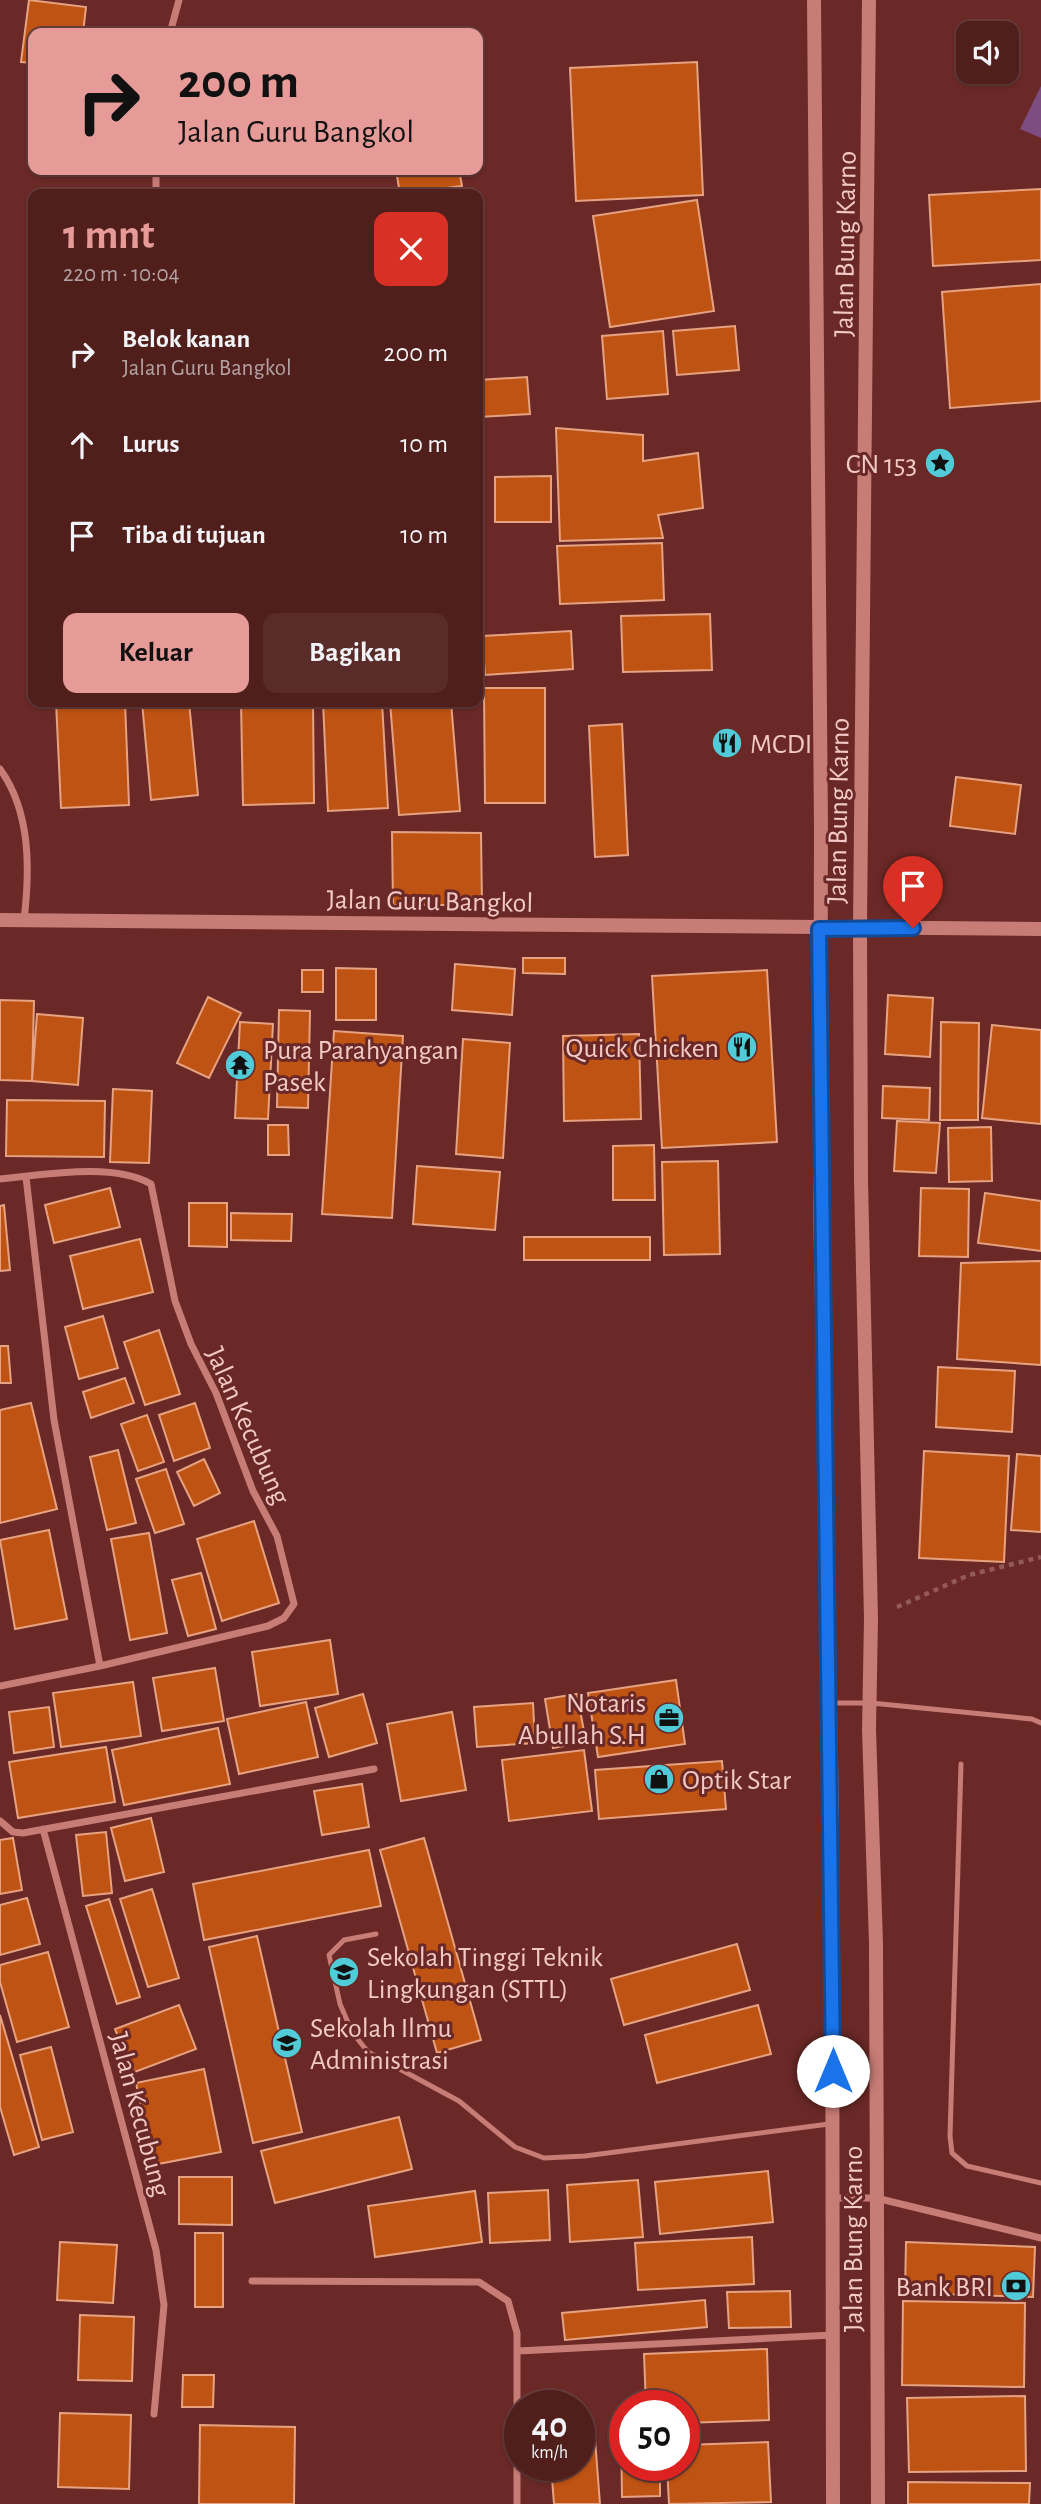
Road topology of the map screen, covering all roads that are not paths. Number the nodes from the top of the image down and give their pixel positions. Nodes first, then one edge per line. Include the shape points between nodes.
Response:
1 (179, 0) edge
2 (814, 0) edge
3 (869, 0) edge
4 (171, 28) edge
5 (0, 769) edge
6 (0, 920) edge
7 (24, 920) junction
8 (860, 927) junction
9 (819, 929) junction
10 (1041, 929) edge
11 (26, 1177) junction
12 (0, 1179) edge
13 (100, 1666) junction
14 (0, 1686) edge
15 (830, 1703) junction
16 (871, 1703) junction
17 (1041, 1723) edge
18 (961, 1764) dead end
19 (374, 1769) dead end
20 (0, 1821) edge
21 (43, 1829) junction
22 (376, 1934) dead end
23 (834, 2124) junction
24 (1041, 2183) edge
25 (833, 2198) junction
26 (876, 2199) junction
27 (1041, 2238) edge
28 (252, 2281) dead end
29 (833, 2335) junction
30 (518, 2351) junction
31 (154, 2414) dead end
32 (517, 2504) edge
33 (833, 2504) edge
34 (878, 2504) edge

1 - 4 street
2 - 9 main road
3 - 8 main road, Jalan Bung Karno
5 - 7 street via 11,784 23,825 29,878
6 - 7 main road, Jalan Guru Bangkol
7 - 9 main road, Jalan Guru Bangkol
8 - 9 main road, Jalan Guru Bangkol
8 - 10 main road, Jalan Guru Bangkol
8 - 16 main road, Jalan Bung Karno
9 - 15 main road
11 - 12 street, Jalan Kecubung
11 - 13 street via 54,1420
11 - 13 street, Jalan Kecubung via 112,1173 151,1184 175,1301 253,1491 277,1536 294,1604 284,1618 268,1626
13 - 14 street, Jalan Kecubung
15 - 16 lane
15 - 23 main road
16 - 17 lane
16 - 26 main road, Jalan Bung Karno
18 - 24 lane via 952,2153 967,2166
19 - 21 street
20 - 21 street via 13,1832
21 - 31 street, Jalan Kecubung via 156,2250 164,2305
22 - 23 lane via 344,1940 329,1955 352,2032 368,2052 434,2086 525,2151 544,2158 585,2156
23 - 25 main road
25 - 26 street
25 - 29 main road
26 - 27 street
26 - 34 main road, Jalan Bung Karno
28 - 30 street via 479,2282 508,2301
29 - 30 street
29 - 33 main road
30 - 32 street

